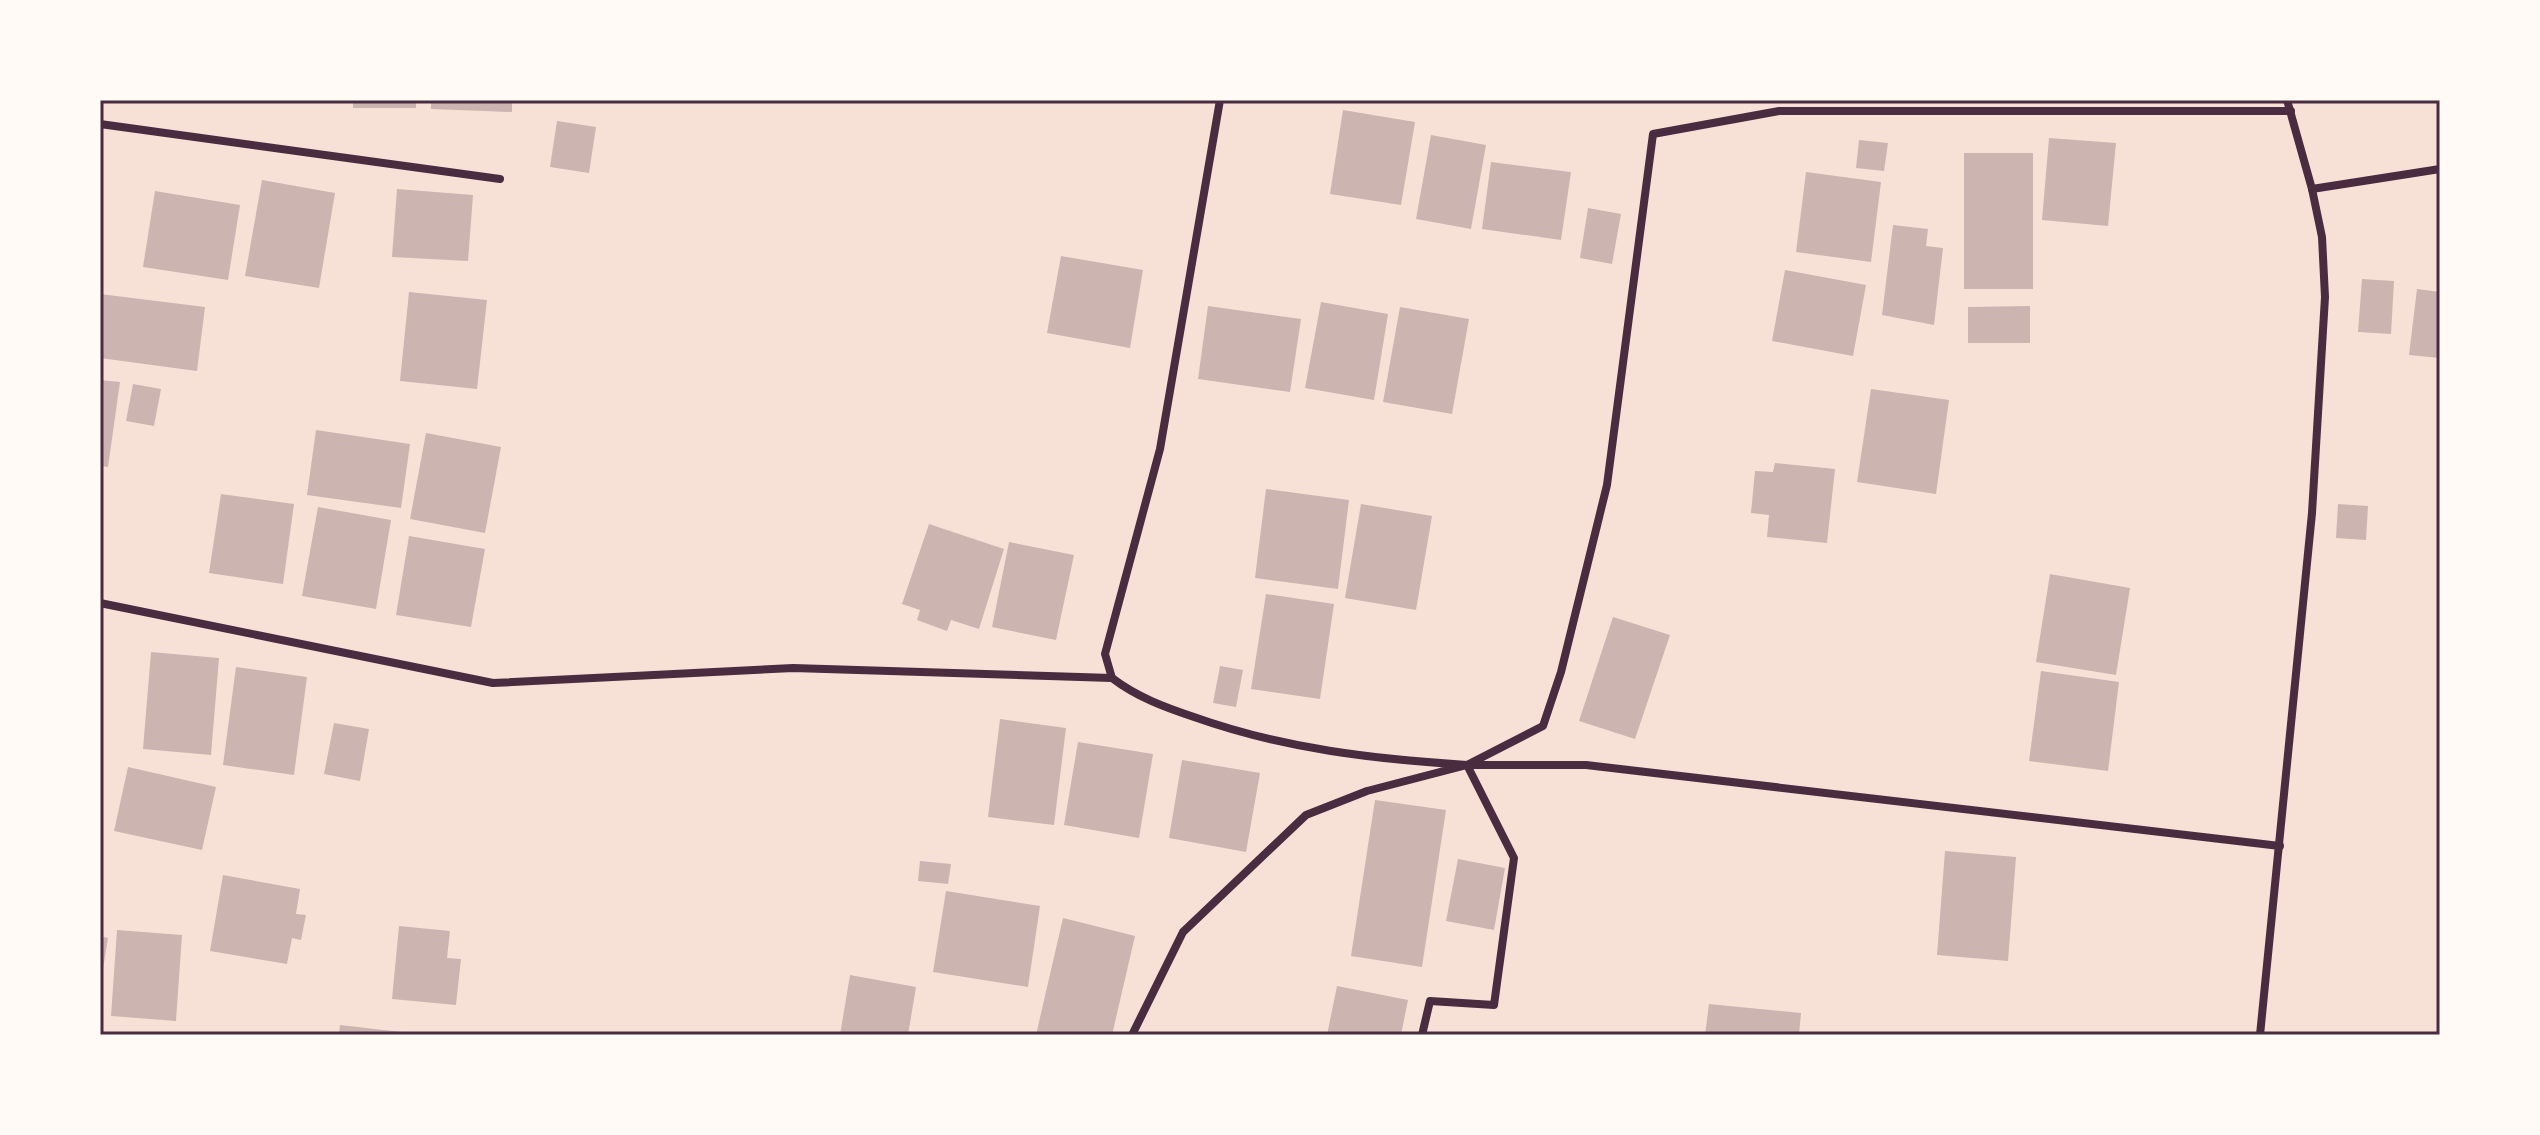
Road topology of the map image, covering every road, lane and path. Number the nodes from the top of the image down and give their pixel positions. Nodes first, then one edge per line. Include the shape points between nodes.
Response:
1 (1220, 100) edge
2 (2287, 100) edge
3 (2291, 111) junction
4 (100, 124) edge
5 (2440, 169) edge
6 (500, 179) dead end
7 (2312, 189) junction
8 (100, 603) edge
9 (1112, 678) junction
10 (1467, 765) junction
11 (2280, 846) junction
12 (1132, 1035) edge
13 (1422, 1035) edge
14 (2260, 1035) edge

1 - 9 street via 1160,449 1105,654
2 - 3 street
3 - 7 street
3 - 10 street via 1779,111 1653,134 1607,485 1561,672 1543,726
4 - 6 street
5 - 7 street
7 - 11 street via 2322,237 2325,297 2312,513
8 - 9 street via 493,683 793,668
9 - 10 street via 1132,693 1238,733 1305,749
10 - 11 street via 1586,765
10 - 12 street via 1367,791 1306,815 1183,932
10 - 13 street via 1514,858 1494,1005 1430,1001
11 - 14 street

